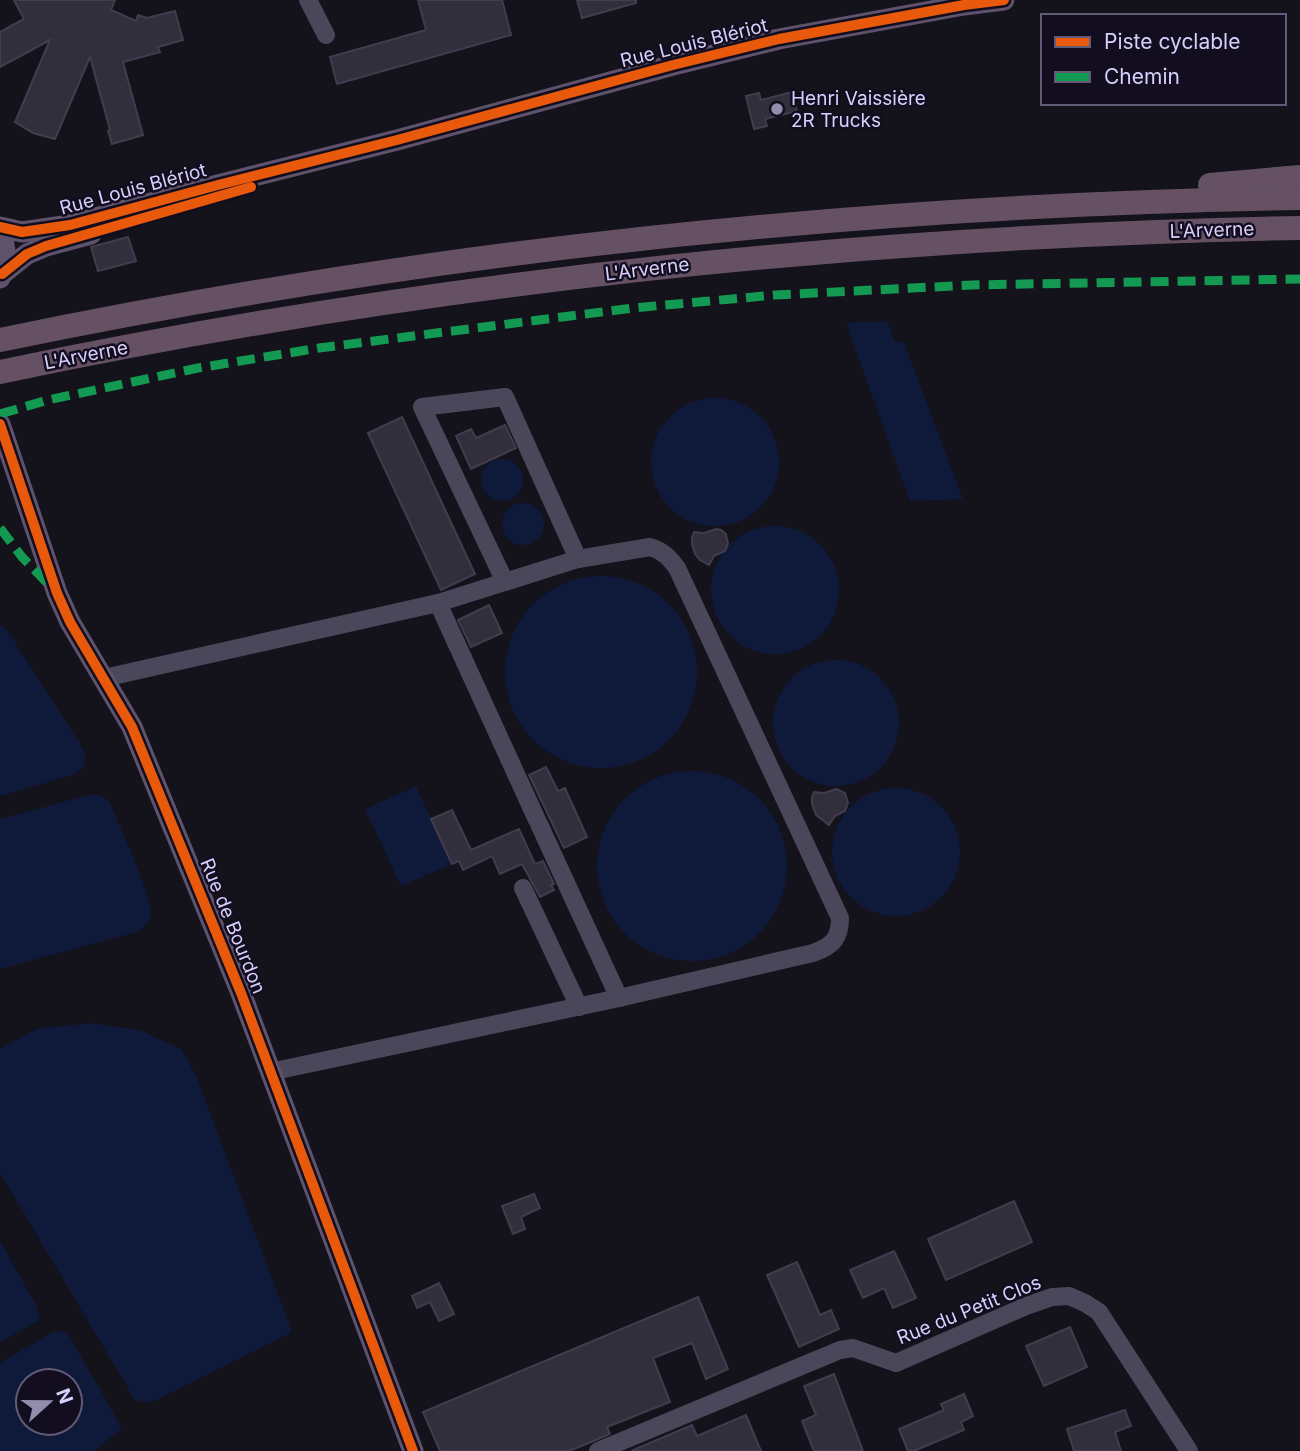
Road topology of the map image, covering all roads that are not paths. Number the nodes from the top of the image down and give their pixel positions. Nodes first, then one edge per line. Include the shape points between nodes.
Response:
1 (308, 0) edge
2 (1003, 0) edge
3 (326, 35) dead end
4 (397, 140) junction
5 (1300, 177) edge
6 (1300, 198) edge
7 (1164, 201) junction
8 (0, 229) edge
9 (1300, 229) edge
10 (1, 276) edge
11 (8, 339) edge
12 (0, 372) edge
13 (0, 424) edge
14 (578, 559) junction
15 (505, 582) junction
16 (438, 603) junction
17 (104, 678) junction
18 (523, 888) dead end
19 (619, 998) junction
20 (579, 1007) junction
21 (270, 1072) junction
22 (414, 1451) edge
23 (598, 1451) edge
24 (1189, 1451) edge

1 - 3 street
2 - 4 main road, Rue Louis Blériot via 779,39
4 - 8 main road, Rue Louis Blériot via 70,225 22,232
4 - 10 main road, Rue Louis Blériot via 222,197 46,246 27,254
5 - 7 highway via 1213,184
6 - 7 highway, L'Arverne
7 - 11 highway, L'Arverne via 884,215 594,243 301,285
8 - 10 main road via 5,264
9 - 12 highway, L'Arverne via 963,241 664,267 304,315
13 - 17 main road, Rue de Bourdon via 57,593
14 - 15 street
14 - 15 street via 505,397 422,407
14 - 19 street via 650,547 669,557 677,568 839,918 839,932 824,950
15 - 16 street
16 - 17 street
16 - 19 street
17 - 21 main road, Rue de Bourdon via 132,727 159,791
18 - 20 street
19 - 20 street
20 - 21 street
21 - 22 main road, Rue de Bourdon
23 - 24 street, Rue du Petit Clos via 840,1350 853,1348 896,1363 1026,1306 1069,1296 1099,1312

